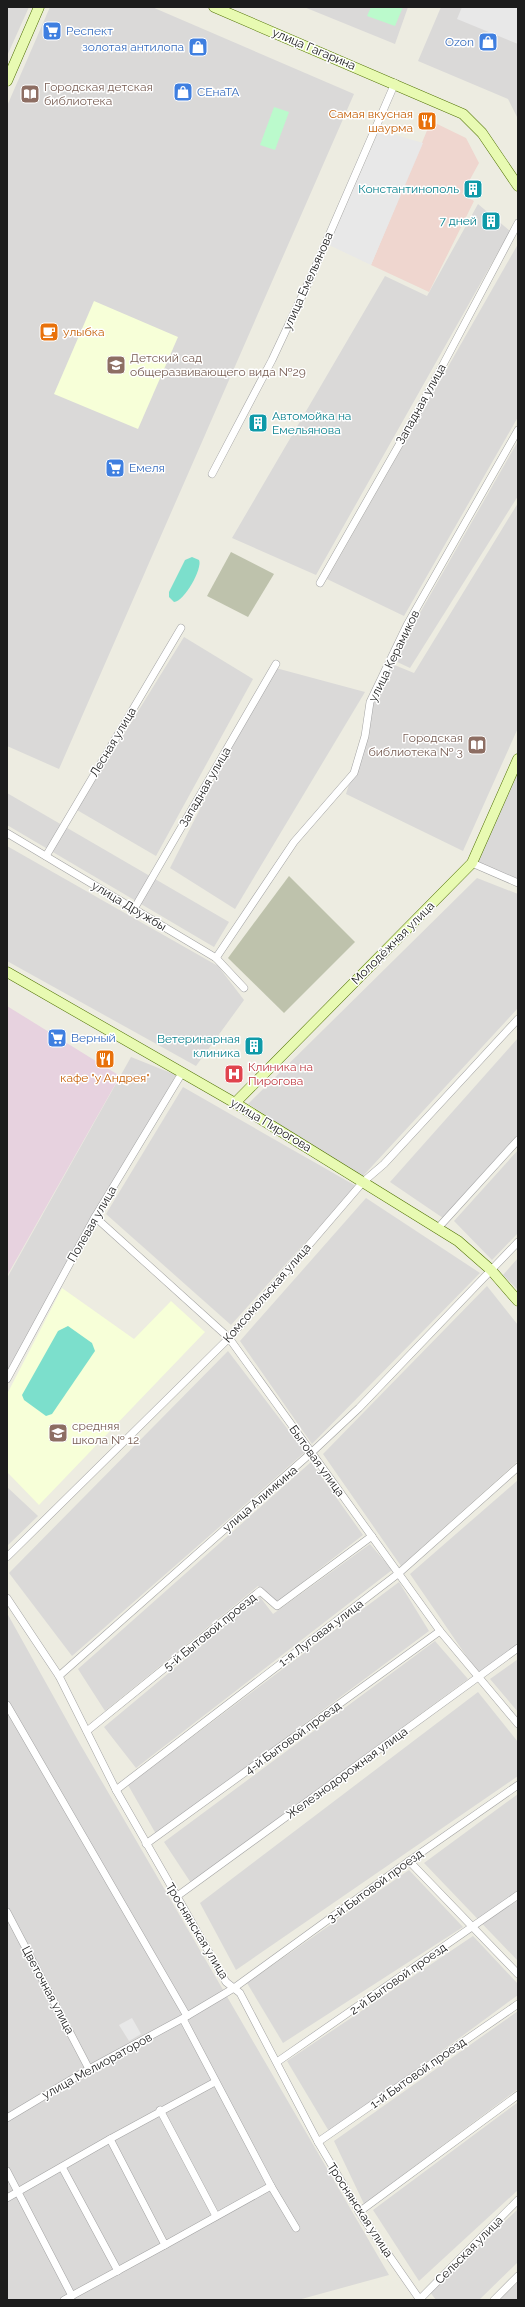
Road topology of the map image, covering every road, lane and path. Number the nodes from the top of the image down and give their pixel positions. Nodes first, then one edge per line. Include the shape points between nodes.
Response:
1 (39, 7) edge
2 (214, 7) edge
3 (7, 81) edge
4 (395, 83) junction
5 (518, 186) edge
6 (518, 223) edge
7 (518, 430) edge
8 (212, 474) dead end
9 (320, 583) dead end
10 (181, 628) dead end
11 (276, 664) dead end
12 (518, 759) edge
13 (7, 834) edge
14 (46, 856) junction
15 (472, 863) junction
16 (518, 883) edge
17 (134, 909) junction
18 (216, 958) junction
19 (7, 972) edge
20 (244, 988) dead end
21 (518, 1019) edge
22 (182, 1072) junction
23 (235, 1103) junction
24 (518, 1140) edge
25 (363, 1182) junction
26 (95, 1217) junction
27 (438, 1228) junction
28 (518, 1242) edge
29 (491, 1270) junction
30 (518, 1301) edge
31 (229, 1338) junction
32 (7, 1379) edge
33 (311, 1454) junction
34 (518, 1466) edge
35 (372, 1536) junction
36 (7, 1557) edge
37 (399, 1573) junction
38 (7, 1598) edge
39 (440, 1631) junction
40 (518, 1648) edge
41 (59, 1676) junction
42 (478, 1678) junction
43 (7, 1705) edge
44 (518, 1724) edge
45 (87, 1730) junction
46 (518, 1786) edge
47 (116, 1790) junction
48 (146, 1844) junction
49 (409, 1861) junction
50 (518, 1895) edge
51 (176, 1897) junction
52 (7, 1912) edge
53 (473, 1928) junction
54 (518, 1974) edge
55 (234, 1988) junction
56 (518, 2004) edge
57 (185, 2018) junction
58 (277, 2062) junction
59 (89, 2069) junction
60 (215, 2082) junction
61 (518, 2095) edge
62 (160, 2110) junction
63 (7, 2118) edge
64 (110, 2138) junction
65 (318, 2142) junction
66 (62, 2166) junction
67 (7, 2171) edge
68 (271, 2186) junction
69 (19, 2192) junction
70 (7, 2198) edge
71 (518, 2200) edge
72 (359, 2212) junction
73 (216, 2216) junction
74 (296, 2228) dead end
75 (165, 2245) junction
76 (118, 2271) junction
77 (518, 2276) edge
78 (72, 2296) junction
79 (64, 2300) edge
80 (420, 2300) edge
81 (494, 2300) edge

1 - 3 street
2 - 4 street, улица Гагарина
4 - 5 street, улица Гагарина via 463,114 472,121
4 - 8 street, улица Емельянова via 278,347
6 - 9 street, Западная улица via 419,410
7 - 18 street, улица Керамиков via 404,632 370,702 365,736 354,773 294,842
10 - 14 street, Лесная улица
11 - 17 street, Западная улица
12 - 15 street, Молодёжная улица
13 - 14 street, улица Дружбы
14 - 17 street, улица Дружбы
15 - 16 street
15 - 23 street, Молодёжная улица
17 - 18 street, улица Дружбы
18 - 20 street, улица Дружбы
19 - 22 street, улица Пирогова
21 - 25 street, Комсомольская улица via 384,1164
22 - 23 street, улица Пирогова
22 - 26 street, Полевая улица
23 - 25 street, улица Пирогова
24 - 27 street
25 - 27 street, улица Пирогова
25 - 31 street, Комсомольская улица
26 - 31 street, Бытовая улица
26 - 32 street, Полевая улица
27 - 29 street, улица Пирогова via 458,1241
28 - 29 street, улица Алимкина
29 - 30 street, улица Пирогова
29 - 33 street, улица Алимкина via 370,1398
31 - 33 street, Бытовая улица
31 - 36 street, Комсомольская улица
33 - 35 street, Бытовая улица
33 - 41 street, улица Алимкина
34 - 37 street, 1-я Луговая улица
35 - 37 street, Бытовая улица
35 - 45 street, 5-й Бытовой проезд via 277,1606 260,1591
37 - 39 street, Бытовая улица
37 - 47 street, 1-я Луговая улица
38 - 41 street, Троснянская улица
39 - 42 street, Бытовая улица
39 - 48 street, 4-й Бытовой проезд
40 - 42 street, Железнодорожная улица
41 - 45 street, Троснянская улица
42 - 44 street, Бытовая улица
42 - 51 street, Железнодорожная улица
43 - 57 street
45 - 47 street, Троснянская улица
46 - 49 street, 3-й Бытовой проезд
47 - 48 street, Троснянская улица
48 - 51 street, Троснянская улица
49 - 53 street
49 - 55 street, 3-й Бытовой проезд
50 - 53 street, 2-й Бытовой проезд
51 - 55 street, Троснянская улица via 226,1982
52 - 59 street, Цветочная улица
53 - 54 street
53 - 58 street, 2-й Бытовой проезд
55 - 57 street, 3-й Бытовой проезд
55 - 58 street, Троснянская улица via 240,1993
56 - 65 street, 1-й Бытовой проезд
57 - 59 street, улица Мелиораторов
57 - 60 street
58 - 65 street, Троснянская улица
59 - 63 street, улица Мелиораторов
60 - 62 street
60 - 68 street
61 - 72 street
62 - 64 street
62 - 73 street
64 - 66 street
64 - 75 street
65 - 72 street, Троснянская улица
66 - 69 street
66 - 76 street
67 - 69 street
68 - 73 street
68 - 74 street
69 - 70 street
69 - 78 street
71 - 80 street, Сельская улица
72 - 80 street, Троснянская улица
73 - 75 street
75 - 76 street
76 - 78 street
77 - 81 street
78 - 79 street

